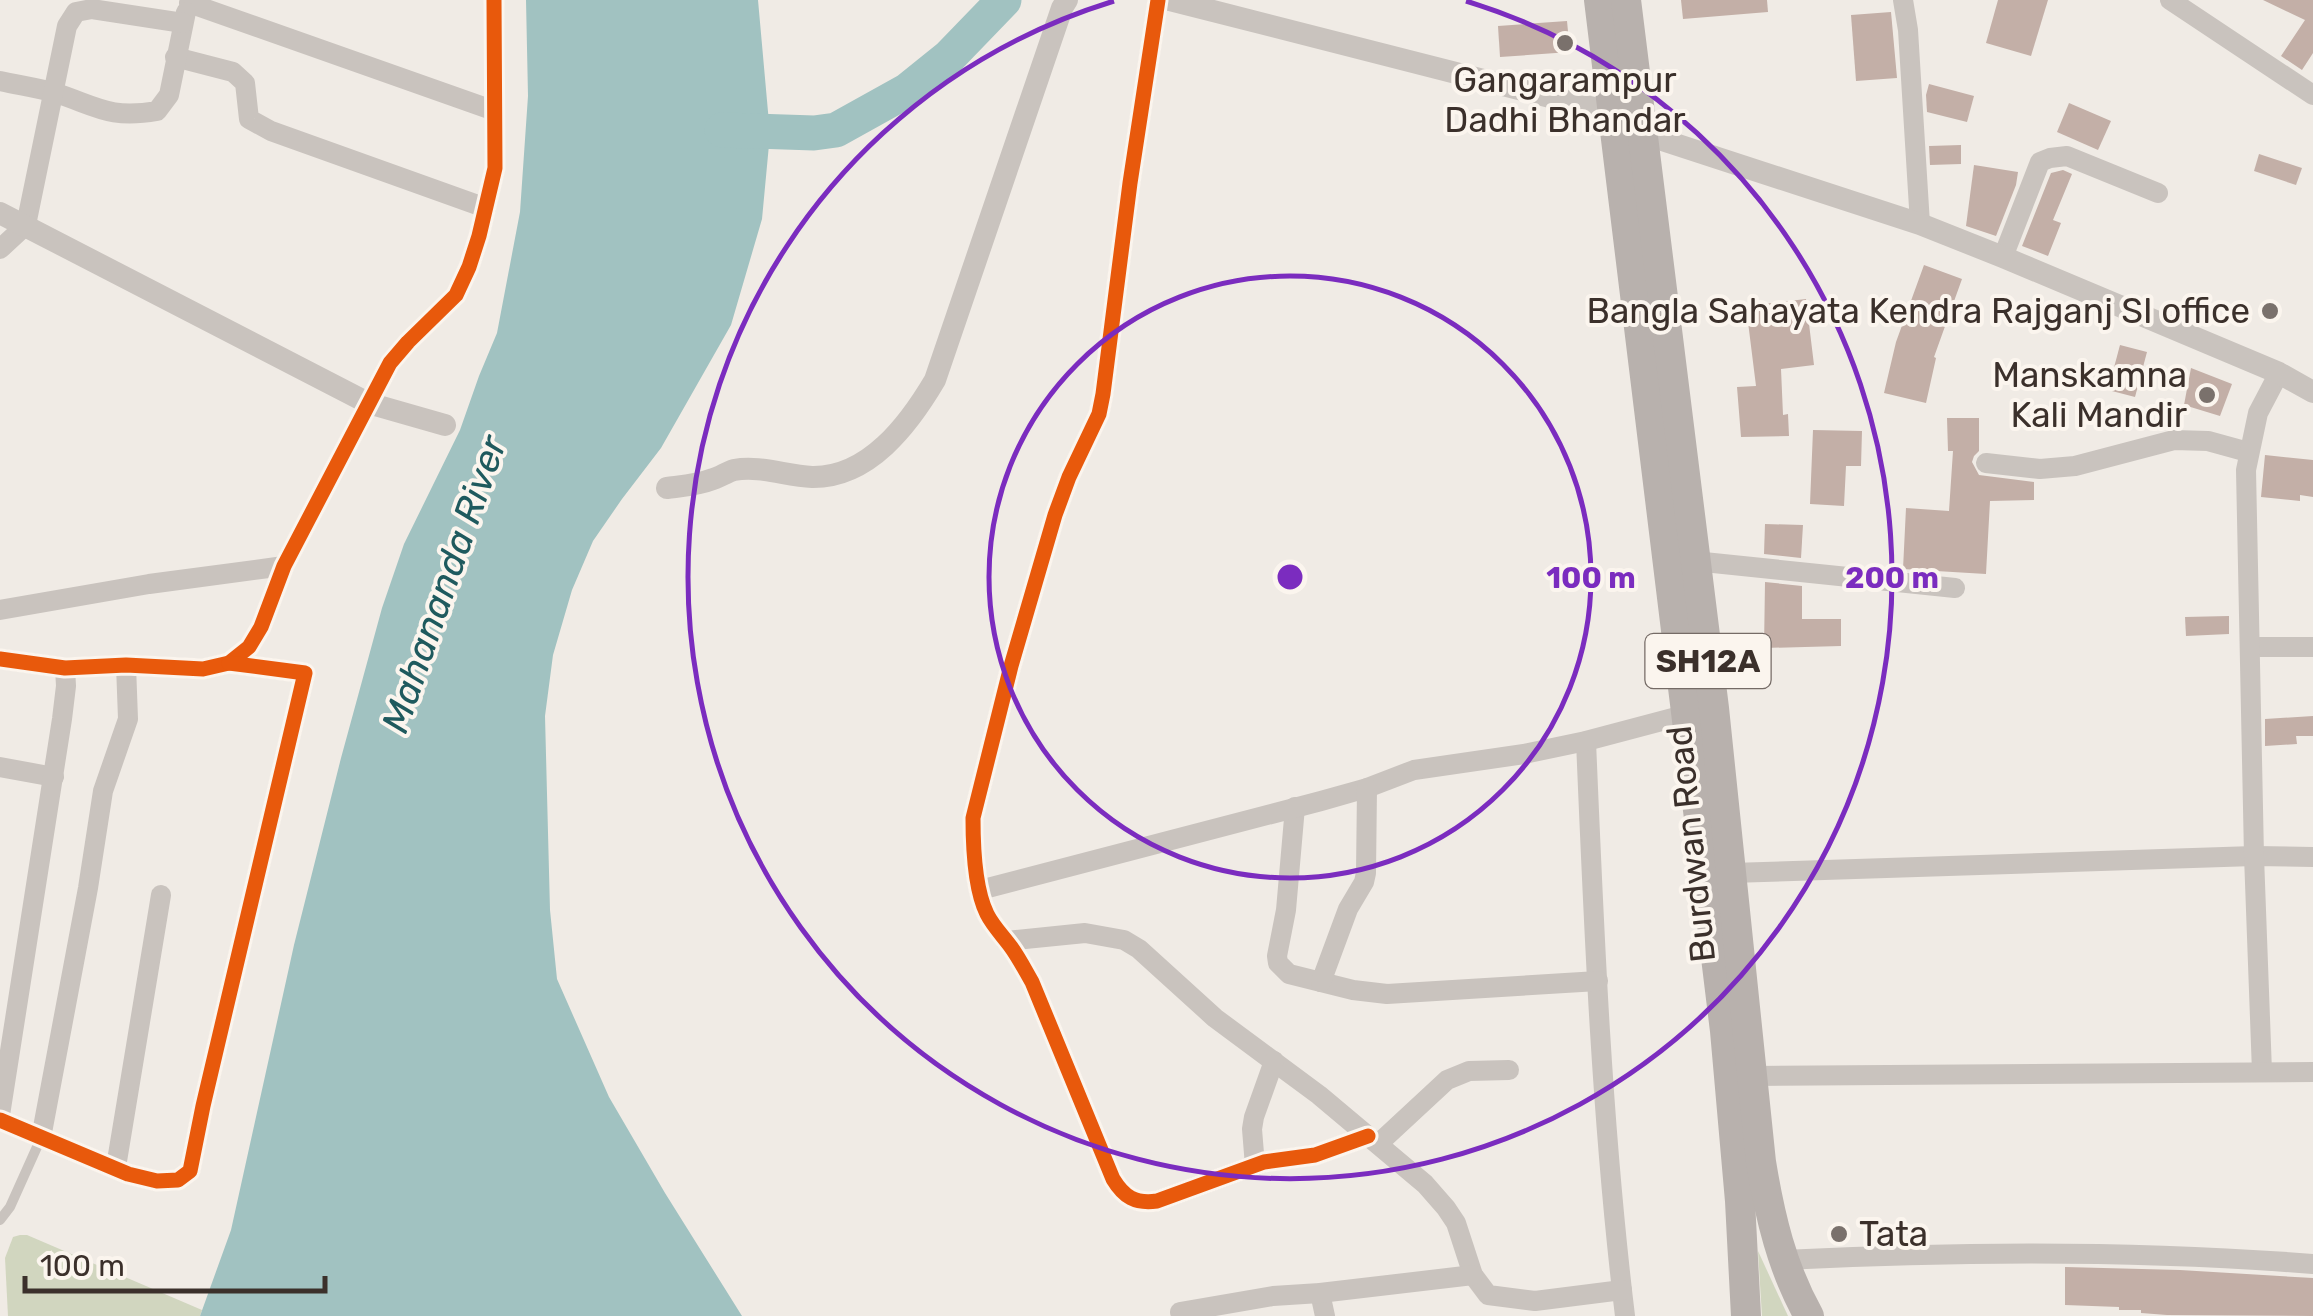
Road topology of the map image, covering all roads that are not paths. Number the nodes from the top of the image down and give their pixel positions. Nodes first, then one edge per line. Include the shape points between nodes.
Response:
1 (494, 0) edge
2 (1068, 0) edge
3 (1158, 0) edge
4 (1170, 0) edge
5 (1600, 0) edge
6 (1626, 0) edge
7 (1903, 0) edge
8 (2170, 0) edge
9 (187, 9) edge
10 (175, 57) junction
11 (0, 82) edge
12 (52, 92) junction
13 (2313, 95) edge
14 (495, 112) junction
15 (1613, 113) junction
16 (1641, 133) junction
17 (2158, 193) dead end
18 (486, 208) junction
19 (0, 212) edge
20 (26, 224) junction
21 (1920, 224) junction
22 (0, 249) edge
23 (2003, 257) junction
24 (2278, 374) junction
25 (2313, 392) edge
26 (368, 403) junction
27 (444, 425) dead end
28 (2248, 452) junction
29 (1986, 463) dead end
30 (666, 488) dead end
31 (1694, 561) junction
32 (284, 566) junction
33 (1955, 588) dead end
34 (0, 610) edge
35 (2250, 647) junction
36 (2313, 647) edge
37 (0, 659) edge
38 (229, 664) junction
39 (126, 665) junction
40 (65, 668) junction
41 (1688, 714) junction
42 (1586, 741) junction
43 (0, 766) edge
44 (54, 776) junction
45 (1367, 788) junction
46 (1295, 807) junction
47 (2254, 856) junction
48 (2313, 857) edge
49 (1732, 873) junction
50 (980, 890) junction
51 (160, 895) dead end
52 (1006, 941) junction
53 (1598, 981) junction
54 (1321, 982) junction
55 (1274, 1061) junction
56 (1509, 1070) dead end
57 (2262, 1072) junction
58 (2313, 1072) edge
59 (1754, 1076) junction
60 (0, 1118) edge
61 (41, 1138) junction
62 (1373, 1140) junction
63 (1748, 1152) junction
64 (1255, 1166) junction
65 (116, 1168) junction
66 (0, 1220) edge
67 (1783, 1260) junction
68 (2313, 1264) edge
69 (1473, 1275) junction
70 (1622, 1290) junction
71 (1320, 1293) junction
72 (1180, 1312) dead end
73 (1325, 1316) edge
74 (1625, 1316) edge
75 (1746, 1316) edge
76 (1809, 1316) edge

1 - 14 street
2 - 30 street via 935,380 920,404 880,452 845,470 814,477 734,470
3 - 50 street via 1099,414 1055,515 1011,666 974,818
4 - 15 street
5 - 15 main road, Burdwan Road / SH12A
6 - 16 main road, Burdwan Road / SH12A
7 - 21 street
8 - 13 street
9 - 10 street
9 - 12 street via 76,12
9 - 14 street
10 - 12 street via 169,96 157,111 110,114
10 - 18 street via 233,72 244,83 250,119 271,130
11 - 12 street
12 - 20 street
14 - 18 street via 495,168
15 - 41 main road, Burdwan Road / SH12A
16 - 21 street
16 - 31 main road, Burdwan Road / SH12A
17 - 23 street via 2067,156 2040,162
18 - 26 street via 456,294 390,364
19 - 20 street
20 - 22 street
20 - 26 street
21 - 23 street
23 - 24 street
24 - 25 street
24 - 28 street
26 - 27 street
26 - 32 street
28 - 29 street via 2208,440 2174,440 2075,466 2040,470
28 - 35 street
31 - 33 street
31 - 49 main road, Burdwan Road / SH12A
32 - 34 street
32 - 38 street via 262,628
35 - 36 street
35 - 47 street
37 - 40 street
38 - 39 street
38 - 65 street via 306,673 190,1171 178,1180 156,1181
39 - 40 street
39 - 61 street via 128,719 103,791
40 - 44 street
41 - 42 street
41 - 63 main road, Burdwan Road / SH12A via 1721,992
42 - 45 street via 1428,767
42 - 53 street
43 - 44 street
44 - 60 street
45 - 46 street
45 - 54 street via 1364,882
46 - 50 street
46 - 54 street via 1277,956 1290,974
47 - 48 street
47 - 49 street
47 - 57 street
49 - 59 main road, Burdwan Road / SH12A
50 - 52 street
51 - 65 street
52 - 55 street via 1085,933 1124,940
52 - 64 street via 1032,982 1122,1193 1143,1203 1157,1201
53 - 54 street via 1387,994
53 - 70 street
55 - 62 street
55 - 64 street via 1254,1117
56 - 62 street via 1447,1080
57 - 58 street
57 - 59 street
59 - 63 main road, Burdwan Road / SH12A
60 - 61 street
61 - 65 street
61 - 66 lane
62 - 64 street
62 - 69 street via 1446,1208
63 - 67 main road, Burdwan Road / SH12A
63 - 75 main road, Burdwan Road / SH12A
67 - 68 street via 2026,1252
67 - 76 main road, Burdwan Road / SH12A
69 - 70 street via 1488,1295 1521,1300
69 - 71 street
70 - 74 street
71 - 72 street
71 - 73 street

